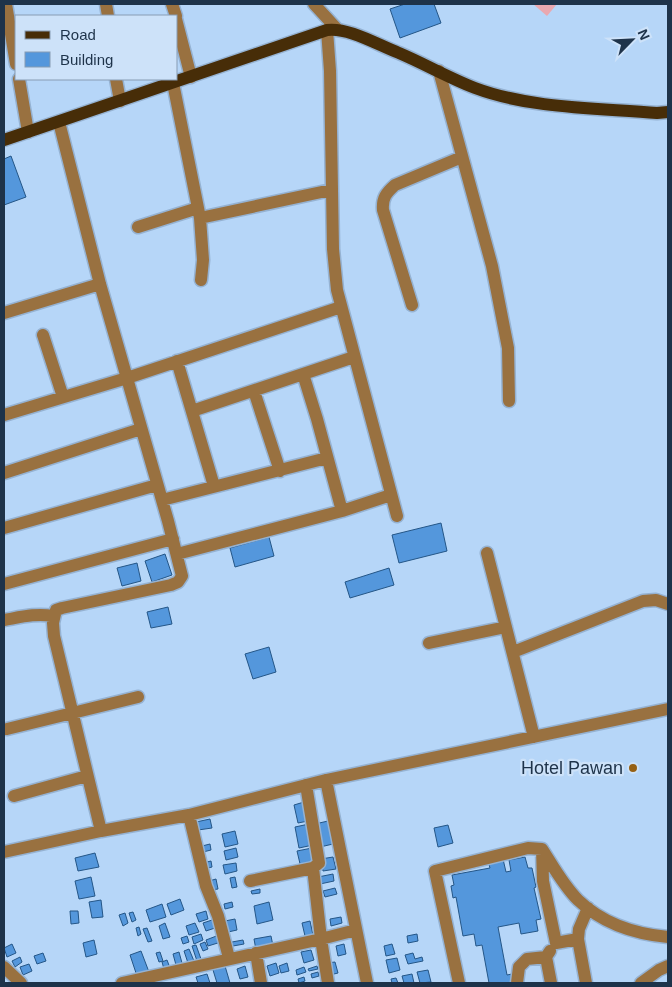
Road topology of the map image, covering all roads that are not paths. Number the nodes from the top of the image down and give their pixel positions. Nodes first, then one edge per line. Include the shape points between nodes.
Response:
1 (6, 4) edge
2 (314, 4) edge
3 (178, 25) edge
4 (332, 29) junction
5 (15, 58) edge
6 (439, 71) junction
7 (191, 77) junction
8 (19, 80) edge
9 (116, 80) edge
10 (173, 83) junction
11 (120, 101) junction
12 (664, 114) edge
13 (59, 122) junction
14 (28, 132) junction
15 (4, 140) edge
16 (462, 157) junction
17 (331, 190) junction
18 (199, 213) junction
19 (138, 227) dead end
20 (201, 280) dead end
21 (100, 284) junction
22 (412, 305) dead end
23 (341, 307) junction
24 (4, 313) edge
25 (43, 335) dead end
26 (354, 357) junction
27 (177, 361) junction
28 (303, 374) junction
29 (127, 378) junction
30 (254, 390) junction
31 (63, 397) junction
32 (509, 402) dead end
33 (192, 411) junction
34 (4, 415) edge
35 (141, 429) junction
36 (327, 458) junction
37 (280, 471) junction
38 (4, 473) edge
39 (158, 485) junction
40 (214, 486) junction
41 (391, 495) junction
42 (162, 500) junction
43 (342, 511) junction
44 (397, 516) dead end
45 (4, 528) edge
46 (173, 539) junction
47 (488, 553) dead end
48 (177, 554) junction
49 (4, 584) edge
50 (668, 604) edge
51 (53, 616) junction
52 (4, 620) edge
53 (506, 627) junction
54 (429, 643) dead end
55 (512, 652) junction
56 (138, 697) dead end
57 (668, 709) edge
58 (73, 713) junction
59 (7, 729) dead end
60 (534, 737) junction
61 (87, 776) junction
62 (326, 780) junction
63 (306, 785) junction
64 (14, 796) dead end
65 (189, 816) junction
66 (101, 831) junction
67 (542, 849) junction
68 (4, 852) edge
69 (313, 868) junction
70 (250, 881) dead end
71 (588, 908) junction
72 (356, 930) junction
73 (668, 937) edge
74 (321, 939) junction
75 (578, 939) junction
76 (556, 943) junction
77 (256, 953) junction
78 (546, 957) junction
79 (229, 958) junction
80 (668, 966) edge
81 (4, 967) edge
82 (21, 983) edge
83 (122, 983) edge
84 (261, 983) edge
85 (328, 983) edge
86 (367, 983) edge
87 (459, 983) edge
88 (517, 983) edge
89 (551, 983) edge
90 (586, 983) edge
91 (641, 983) edge

1 - 5 street
2 - 4 street
3 - 7 street
4 - 6 main road via 355,34
4 - 7 main road
4 - 17 street
6 - 12 main road via 476,88 512,98
6 - 16 street
7 - 10 main road
8 - 14 street
9 - 11 street
10 - 11 main road
10 - 18 street
11 - 13 main road
13 - 14 main road
13 - 21 street
14 - 15 main road
16 - 22 street via 395,185 382,200
16 - 32 street via 492,266 508,348
17 - 18 street
17 - 23 street via 333,249
18 - 19 street
18 - 20 street via 203,260
21 - 24 street
21 - 29 street
23 - 26 street
23 - 27 street
25 - 31 street
26 - 28 street
26 - 41 street
27 - 29 street
27 - 33 street
28 - 30 street
28 - 36 street
29 - 31 street
29 - 35 street
30 - 33 street
30 - 37 street
31 - 34 street
33 - 40 street
35 - 38 street
35 - 39 street
36 - 37 street
36 - 43 street
37 - 40 street
39 - 42 street
39 - 45 street
40 - 42 street
41 - 43 street
41 - 44 street
42 - 46 street
43 - 48 street
46 - 48 street
46 - 49 street
47 - 53 street
48 - 51 street via 182,576 178,582 62,608
50 - 55 street via 656,600 643,601
51 - 52 street via 42,614
51 - 58 street via 54,636
53 - 54 street
53 - 55 street
55 - 60 street
56 - 58 street
57 - 60 street
58 - 59 street
58 - 61 street
60 - 62 street
61 - 64 street
61 - 66 street
62 - 63 street
62 - 72 street
63 - 65 street
63 - 69 street via 319,859
65 - 66 street
65 - 79 street via 206,886
66 - 68 street
67 - 71 street via 563,882
67 - 76 street via 543,881
67 - 87 street via 528,848 435,871
69 - 70 street
69 - 74 street
71 - 73 street via 618,926 650,936
71 - 75 street
72 - 74 street
72 - 86 street
74 - 77 street
74 - 85 street
75 - 76 street
75 - 90 street
76 - 78 street
77 - 79 street
77 - 84 street
78 - 88 street via 528,959 519,967
78 - 89 street
79 - 83 street
80 - 91 street
81 - 82 street

